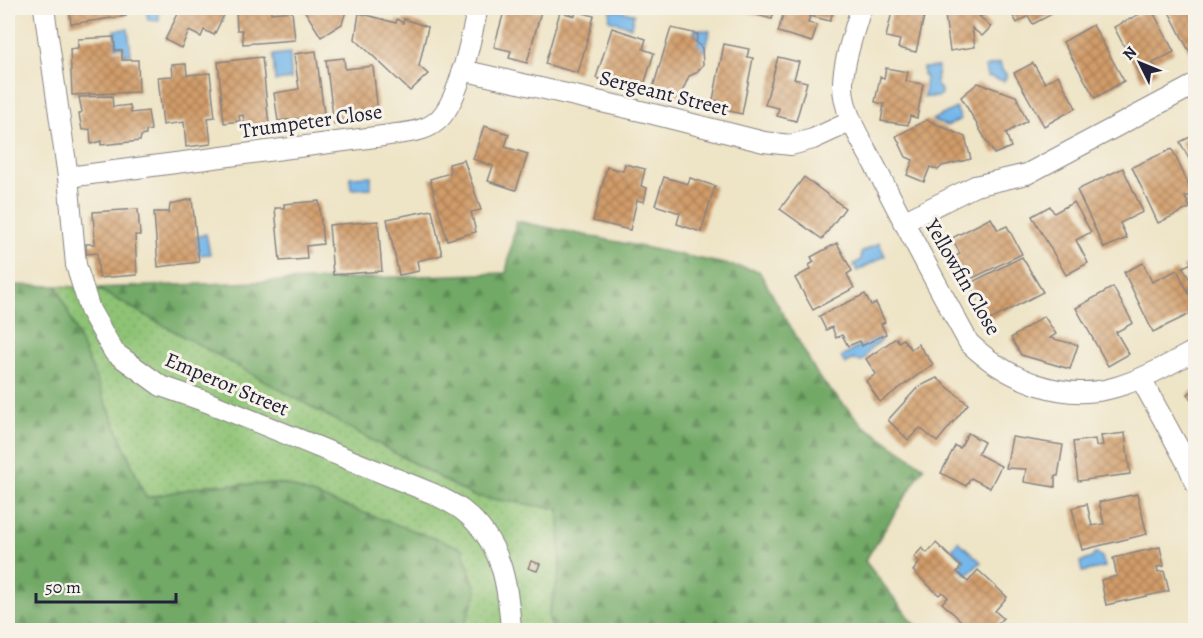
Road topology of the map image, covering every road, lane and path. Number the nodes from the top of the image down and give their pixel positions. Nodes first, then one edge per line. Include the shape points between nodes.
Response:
1 (44, 8) edge
2 (478, 8) edge
3 (861, 8) edge
4 (462, 70) junction
5 (1196, 84) edge
6 (852, 121) junction
7 (68, 177) junction
8 (903, 222) junction
9 (1196, 350) edge
10 (1141, 379) junction
11 (1196, 484) edge
12 (511, 630) edge

1 - 7 street, Emperor Street
2 - 4 street, Trumpeter Close
3 - 6 street, Yellowfin Close via 843,84
4 - 6 street, Sergeant Street via 764,142 791,145
4 - 7 street, Trumpeter Close via 452,102 443,115 417,130
5 - 8 street via 1028,174 975,186
6 - 8 street, Yellowfin Close
7 - 12 street, Emperor Street via 76,265 90,310 114,352 161,386 434,494 462,510 485,533 499,558 507,583
8 - 10 street, Yellowfin Close via 969,343 1007,373 1056,390 1113,388
9 - 10 street, Yellowfin Close
10 - 11 street

